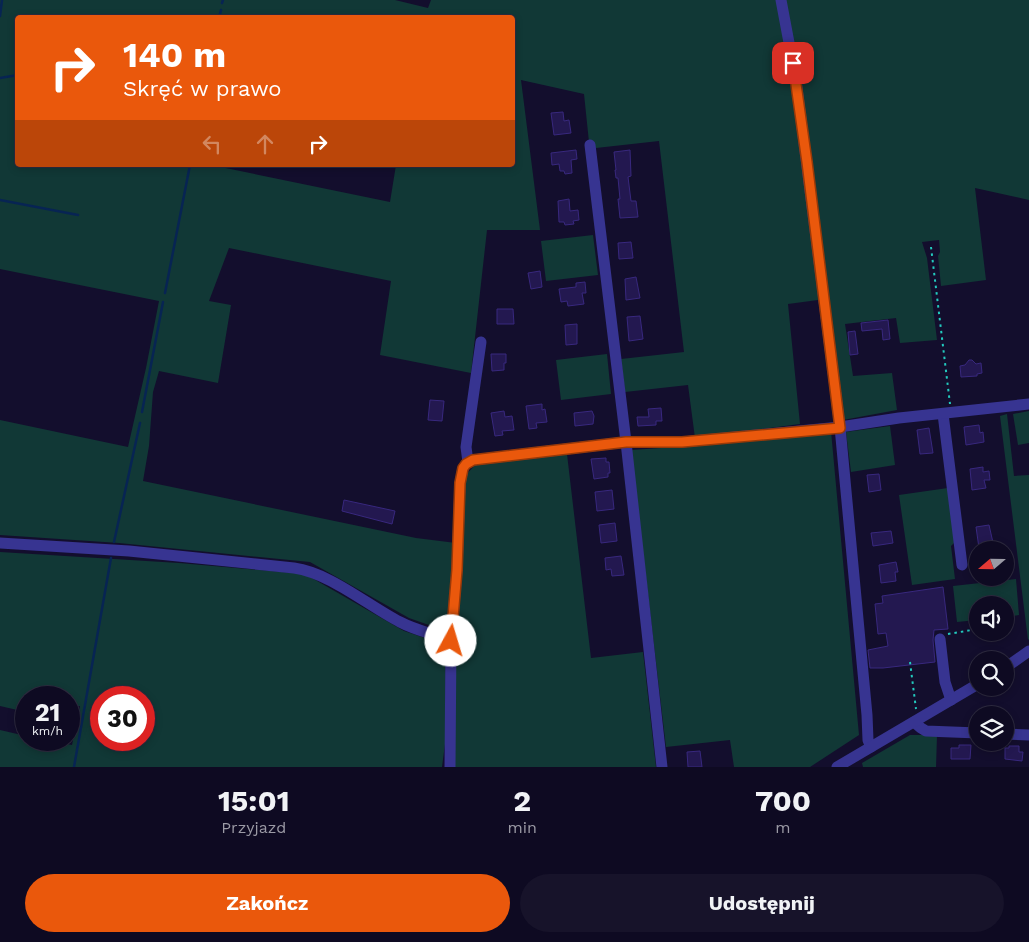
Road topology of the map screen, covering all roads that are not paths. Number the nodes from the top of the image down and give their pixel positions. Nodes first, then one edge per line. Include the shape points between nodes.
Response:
1 (780, 0) edge
2 (590, 145) dead end
3 (481, 342) dead end
4 (1029, 404) edge
5 (947, 414) junction
6 (840, 428) junction
7 (626, 442) junction
8 (468, 462) junction
9 (0, 543) edge
10 (962, 564) dead end
11 (940, 639) road end
12 (451, 641) junction
13 (1029, 651) edge
14 (1014, 662) edge
15 (969, 689) edge
16 (951, 700) junction
17 (915, 717) junction
18 (969, 733) edge
19 (1014, 734) edge
20 (1029, 735) edge
21 (871, 747) junction
22 (849, 764) edge
23 (450, 767) edge
24 (662, 767) edge
25 (837, 767) edge

1 - 6 street via 796,80
2 - 7 street
3 - 8 street via 466,447
4 - 5 street
5 - 6 street
5 - 10 street
6 - 7 street via 682,442
6 - 21 street
7 - 8 street
7 - 24 street
8 - 12 street via 463,468 460,483
9 - 12 street via 130,551 306,569 400,622
11 - 16 street via 945,682
12 - 23 street
13 - 14 street
15 - 16 street
16 - 17 street
17 - 18 street via 926,731
17 - 21 street
19 - 20 street
21 - 22 street
22 - 25 street

